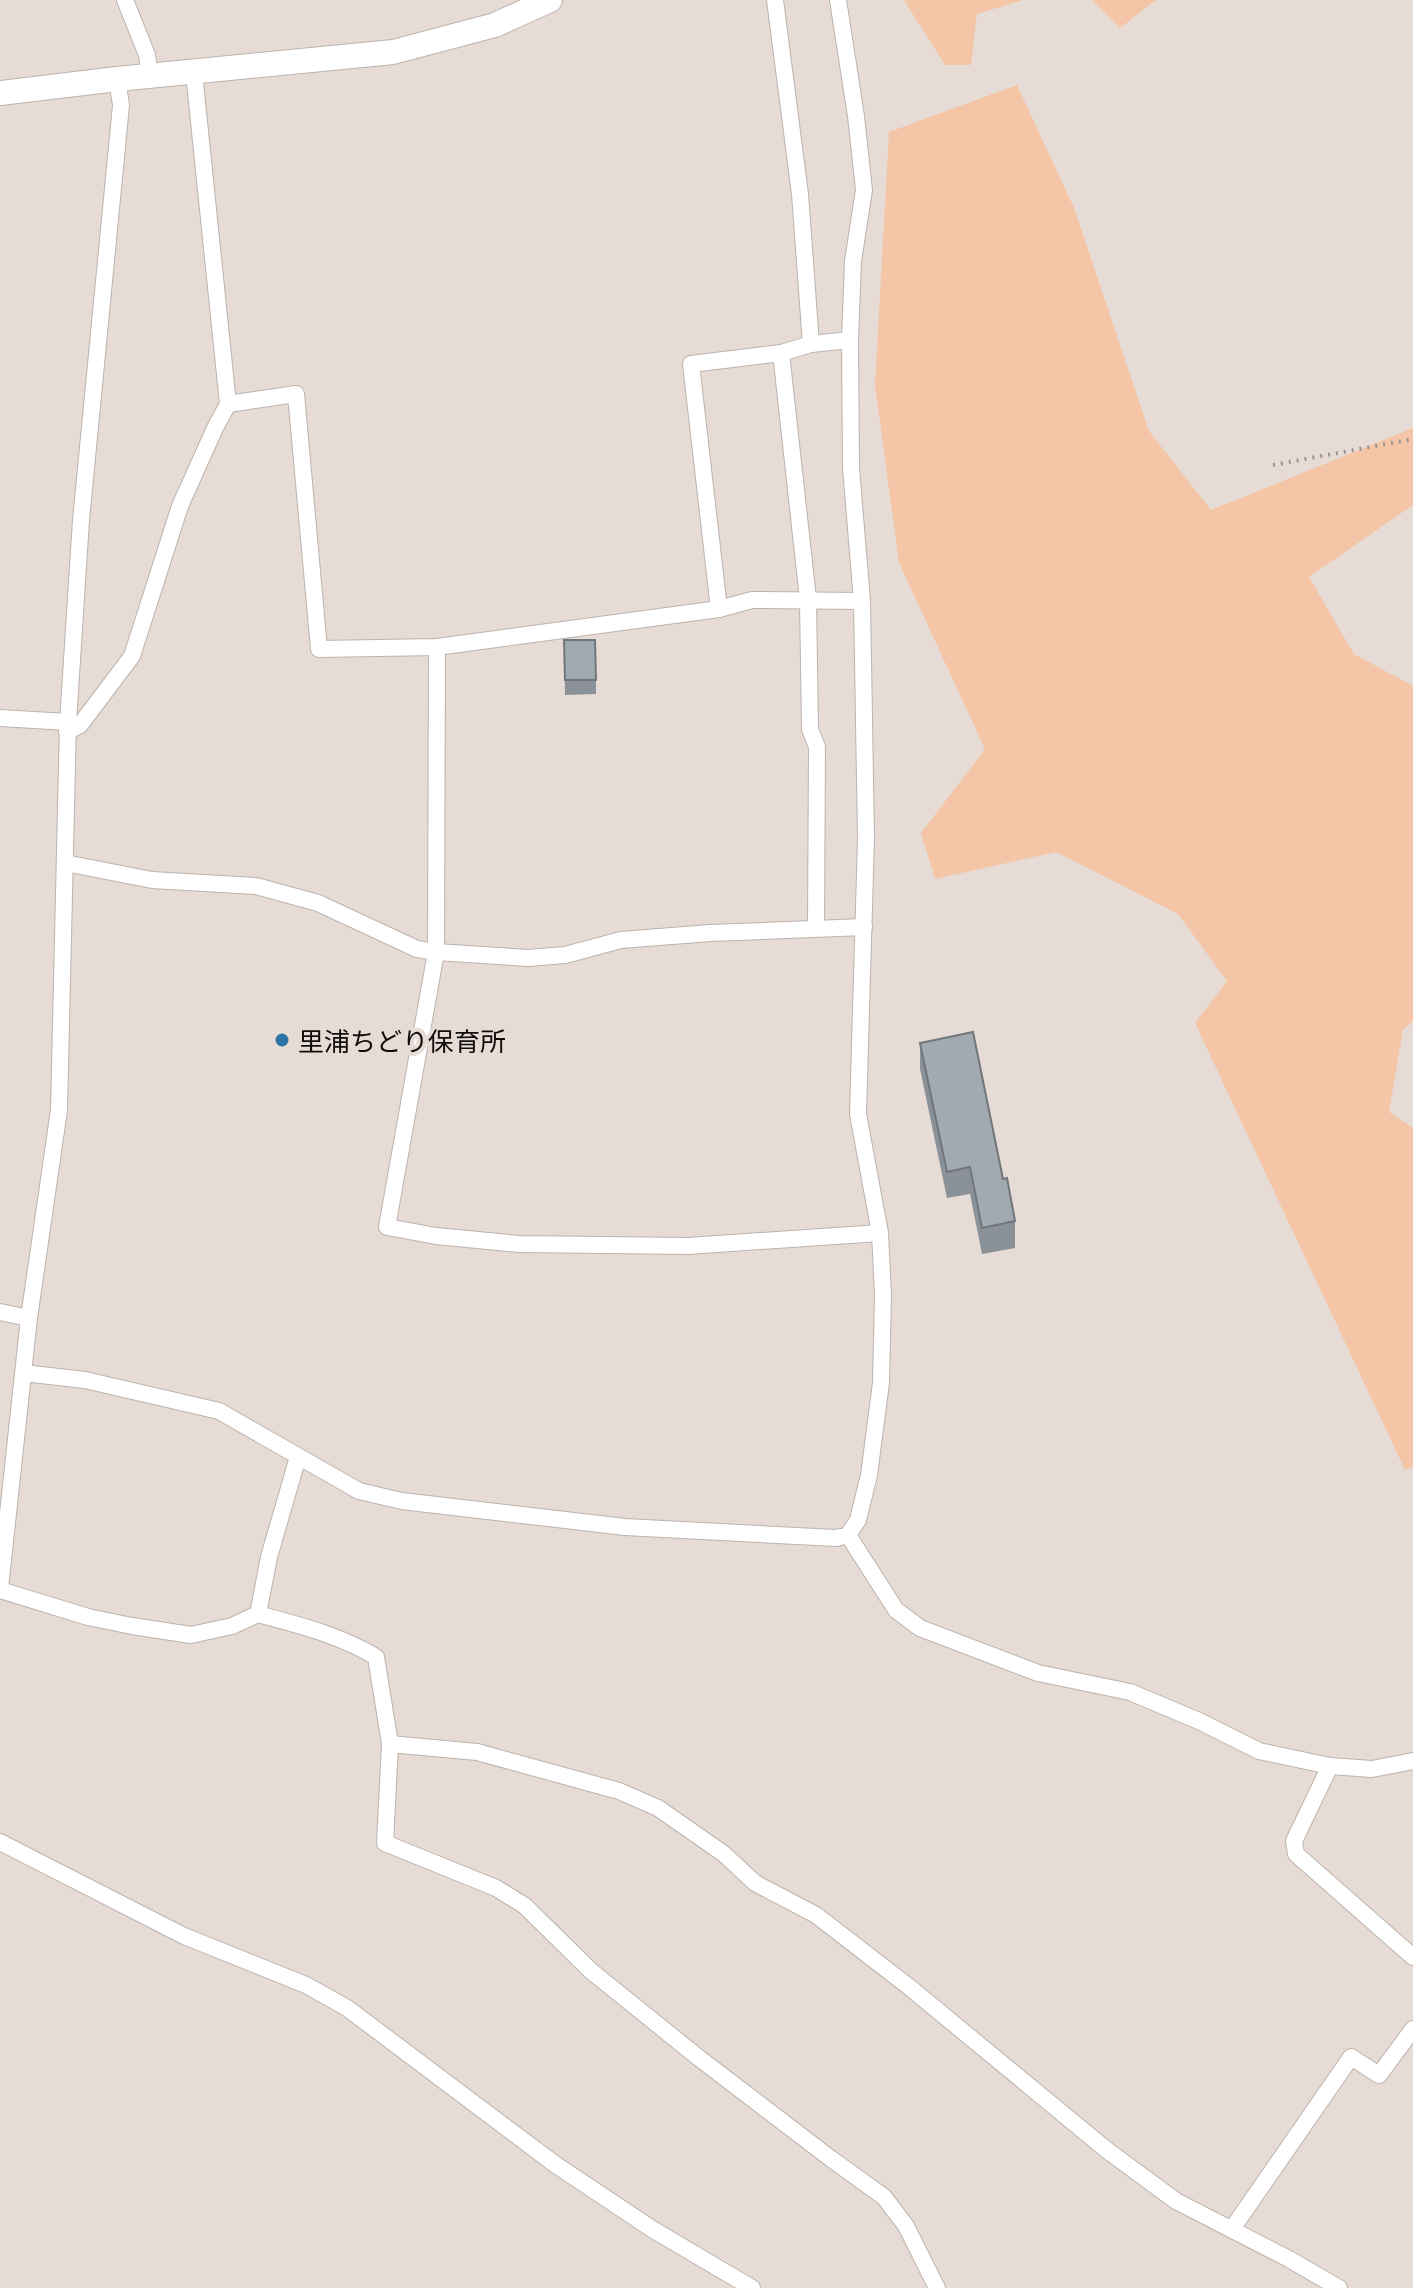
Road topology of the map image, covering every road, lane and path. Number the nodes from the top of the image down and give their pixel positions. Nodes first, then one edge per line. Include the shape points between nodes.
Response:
1 (125, 0) edge
2 (550, 0) edge
3 (775, 0) edge
4 (838, 0) edge
5 (194, 73) junction
6 (150, 77) junction
7 (117, 79) junction
8 (0, 93) edge
9 (850, 340) junction
10 (811, 344) junction
11 (781, 353) junction
12 (228, 404) junction
13 (1413, 439) edge
14 (1273, 465) dead end
15 (808, 599) junction
16 (862, 601) junction
17 (719, 609) junction
18 (437, 647) junction
19 (0, 718) edge
20 (68, 727) junction
21 (65, 863) junction
22 (816, 927) junction
23 (864, 927) junction
24 (436, 952) junction
25 (880, 1233) junction
26 (0, 1312) edge
27 (29, 1318) junction
28 (23, 1373) junction
29 (298, 1457) junction
30 (848, 1535) junction
31 (0, 1589) edge
32 (258, 1614) junction
33 (390, 1744) junction
34 (1413, 1761) edge
35 (1330, 1766) junction
36 (0, 1842) edge
37 (1413, 1957) edge
38 (1413, 2029) edge
39 (1232, 2229) junction
40 (752, 2288) edge
41 (937, 2288) edge
42 (1339, 2288) edge

1 - 6 street
2 - 5 street via 495,25 393,52
3 - 10 street via 800,194
4 - 9 street via 864,190 853,261
5 - 6 street
5 - 12 street
6 - 7 street
7 - 8 street
7 - 20 street via 121,105 81,520
9 - 10 street
9 - 16 street via 851,468
10 - 11 street
11 - 15 street
11 - 17 street via 691,364
12 - 18 street via 296,394 319,649
12 - 20 street via 180,506 132,656 80,725
13 - 14 path
15 - 16 street
15 - 17 street via 752,600
15 - 22 street via 810,729 817,747
16 - 23 street
17 - 18 street
18 - 24 street
19 - 20 street
20 - 21 street
21 - 24 street via 152,880 256,886 318,903 417,949
21 - 27 street via 59,1110
22 - 23 street
22 - 24 street via 621,940 565,955 528,958
23 - 25 street via 858,1114
24 - 25 street via 387,1227 519,1244 688,1246
25 - 30 street via 881,1383 869,1475 858,1520
26 - 27 street
27 - 28 street
28 - 29 street via 85,1380 219,1411
28 - 31 street
29 - 30 street via 359,1491 429,1505 625,1527
29 - 32 street
30 - 35 street via 896,1610 920,1628 1038,1673 1130,1692 1259,1751
31 - 32 street via 88,1617 191,1635
32 - 33 street via 376,1657
33 - 39 street via 477,1752 619,1791 658,1808 755,1883 816,1915 1176,2201
33 - 41 street via 385,1843 496,1888 525,1906 591,1971 884,2197 906,2226
34 - 35 street via 1372,1769
35 - 37 street via 1294,1841 1296,1854
36 - 40 street via 184,1936 306,1985 347,2008 556,2165
38 - 39 street via 1379,2075 1351,2057
39 - 42 street

